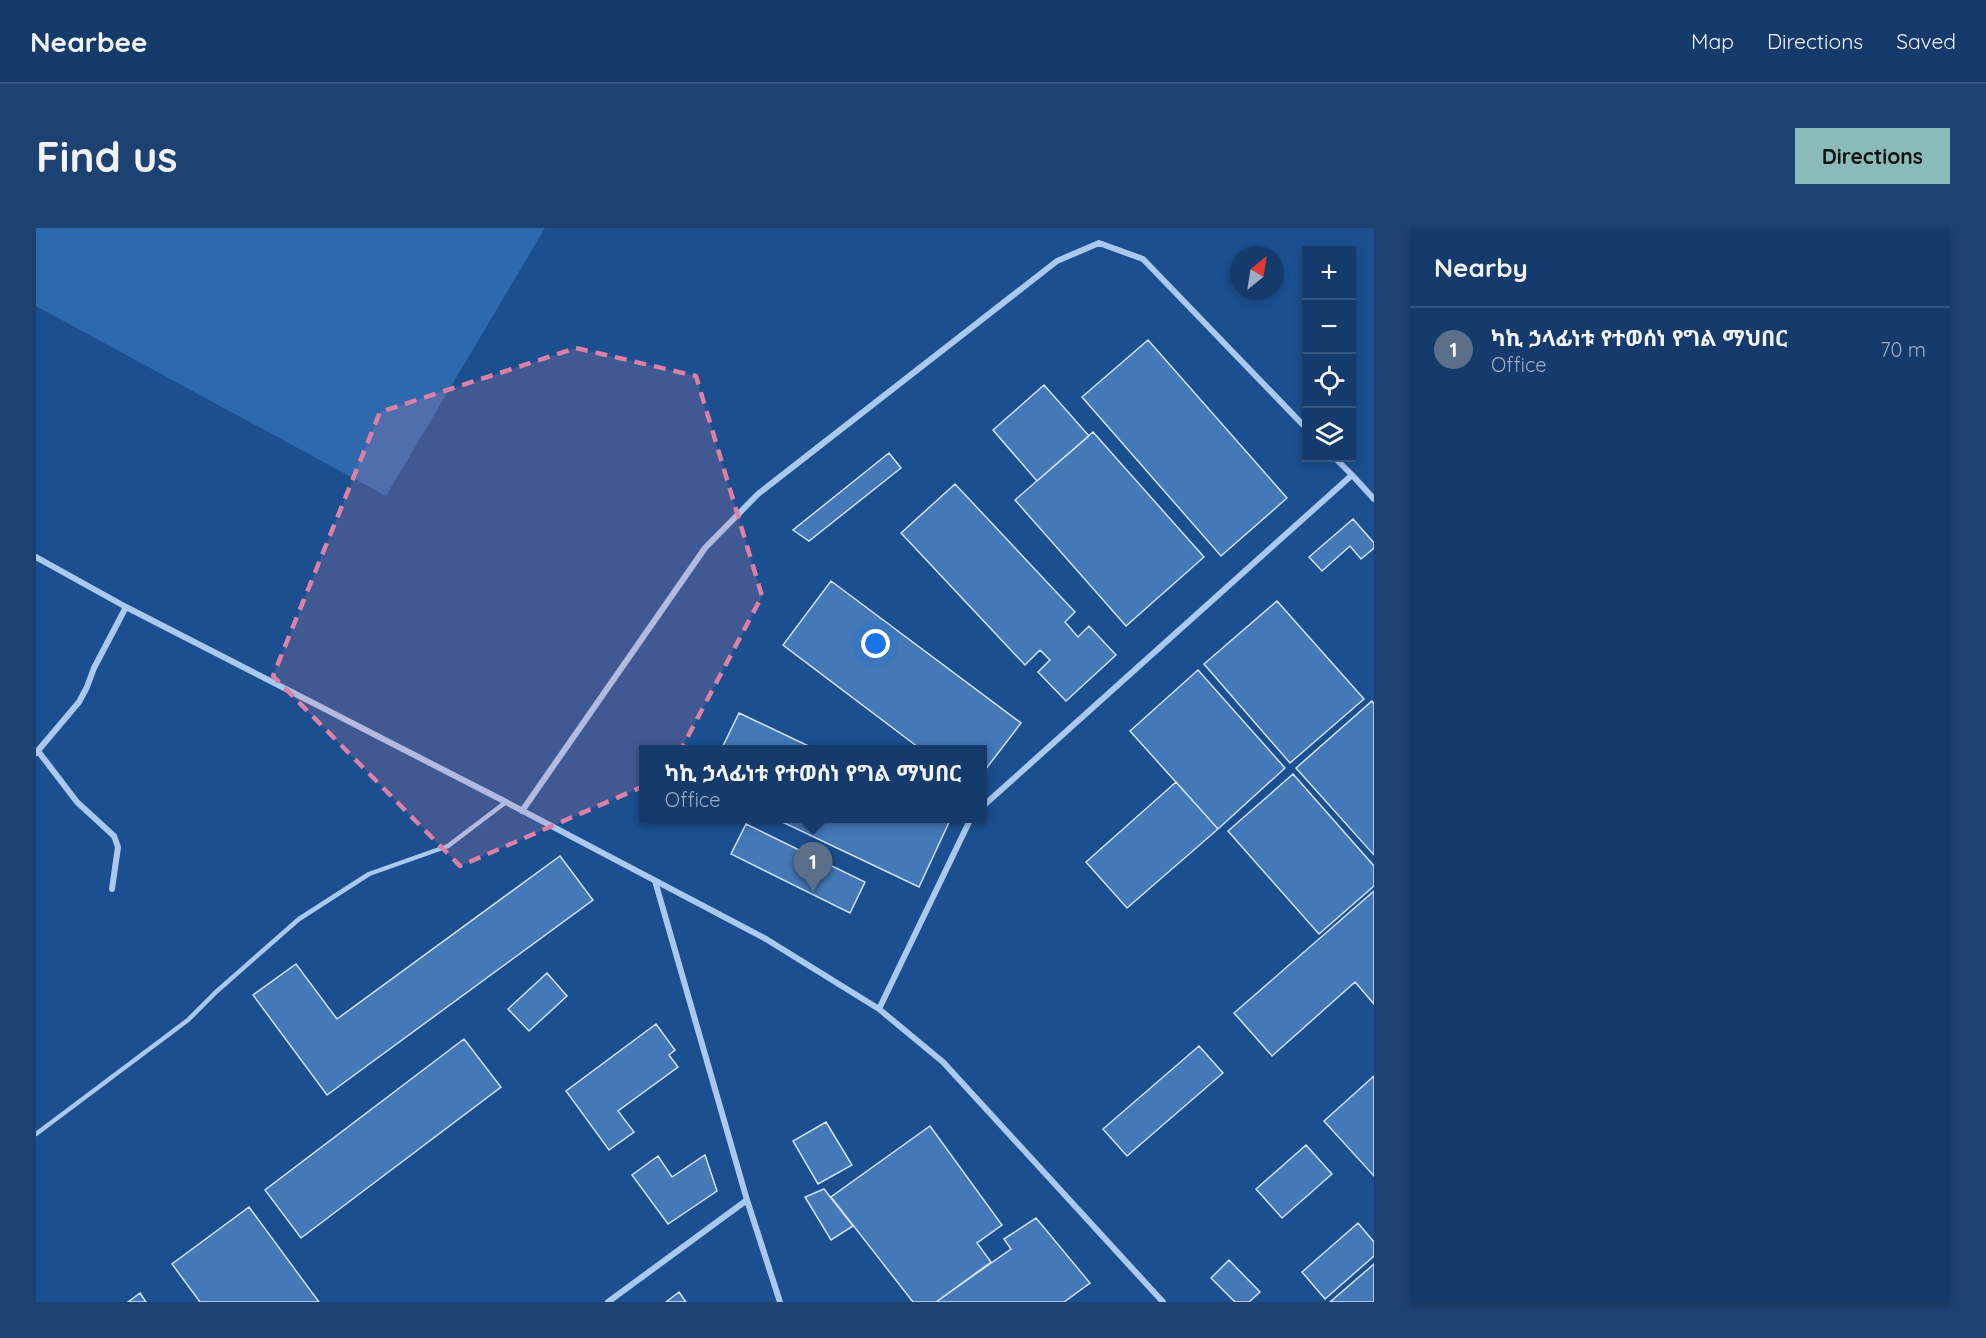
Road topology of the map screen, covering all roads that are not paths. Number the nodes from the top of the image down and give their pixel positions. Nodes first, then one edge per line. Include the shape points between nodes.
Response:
1 (1302, 424) edge
2 (1339, 462) edge
3 (1352, 475) junction
4 (1374, 499) edge
5 (36, 557) edge
6 (126, 607) junction
7 (37, 752) edge
8 (506, 802) junction
9 (987, 803) edge
10 (522, 811) junction
11 (969, 823) edge
12 (655, 881) junction
13 (112, 889) dead end
14 (879, 1009) junction
15 (36, 1134) edge
16 (747, 1200) junction
17 (608, 1302) edge
18 (780, 1302) edge
19 (1163, 1302) edge

1 - 10 street via 1143,259 1100,243 1057,261 758,494 705,548
2 - 3 street
3 - 4 street
3 - 9 street
5 - 6 street
6 - 7 street via 79,702
6 - 8 street
7 - 13 street via 77,802 114,836 118,847
8 - 10 street
8 - 15 lane via 448,846 369,874 299,919 188,1020
10 - 12 street
11 - 14 street
12 - 14 street via 766,939
12 - 16 street
14 - 19 street via 943,1062
16 - 17 street
16 - 18 street

